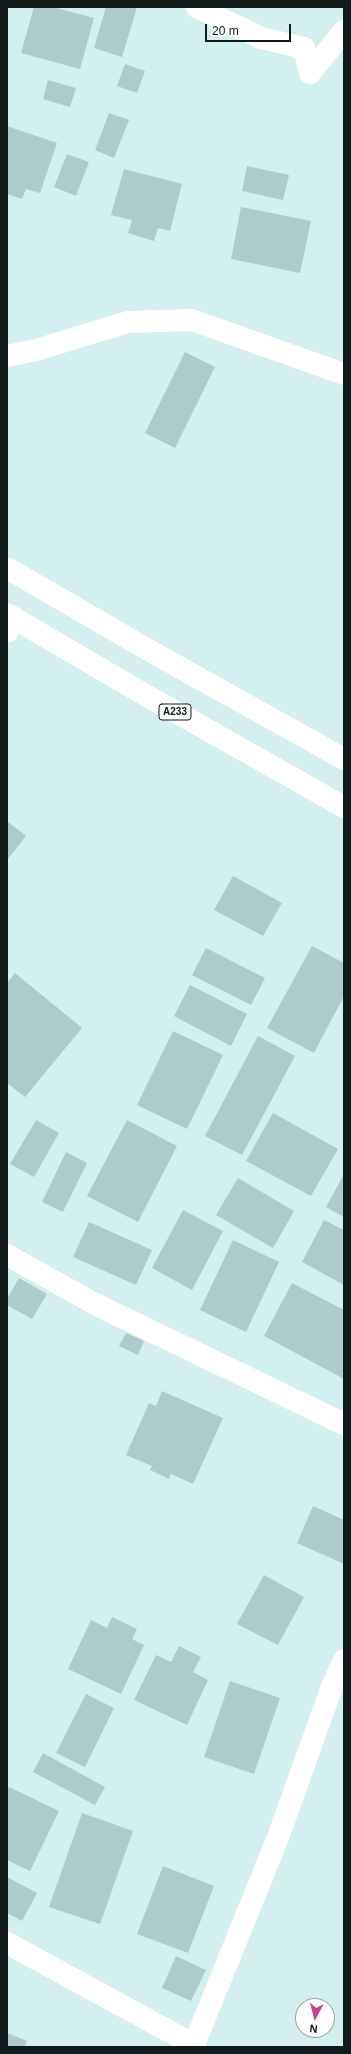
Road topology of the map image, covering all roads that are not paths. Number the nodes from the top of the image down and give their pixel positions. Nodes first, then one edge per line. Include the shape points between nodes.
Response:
1 (197, 7) edge
2 (344, 30) edge
3 (7, 356) edge
4 (344, 374) edge
5 (7, 568) edge
6 (10, 621) edge
7 (344, 759) edge
8 (344, 807) edge
9 (7, 1255) edge
10 (344, 1424) edge
11 (344, 1660) edge
12 (7, 1944) edge
13 (194, 2046) edge

1 - 2 main road via 261,38 304,48 310,73
3 - 4 main road via 36,350 128,322 192,320
5 - 7 main road
6 - 8 main road, A233
9 - 10 main road via 95,1304
11 - 13 main road via 277,1840
12 - 13 main road

